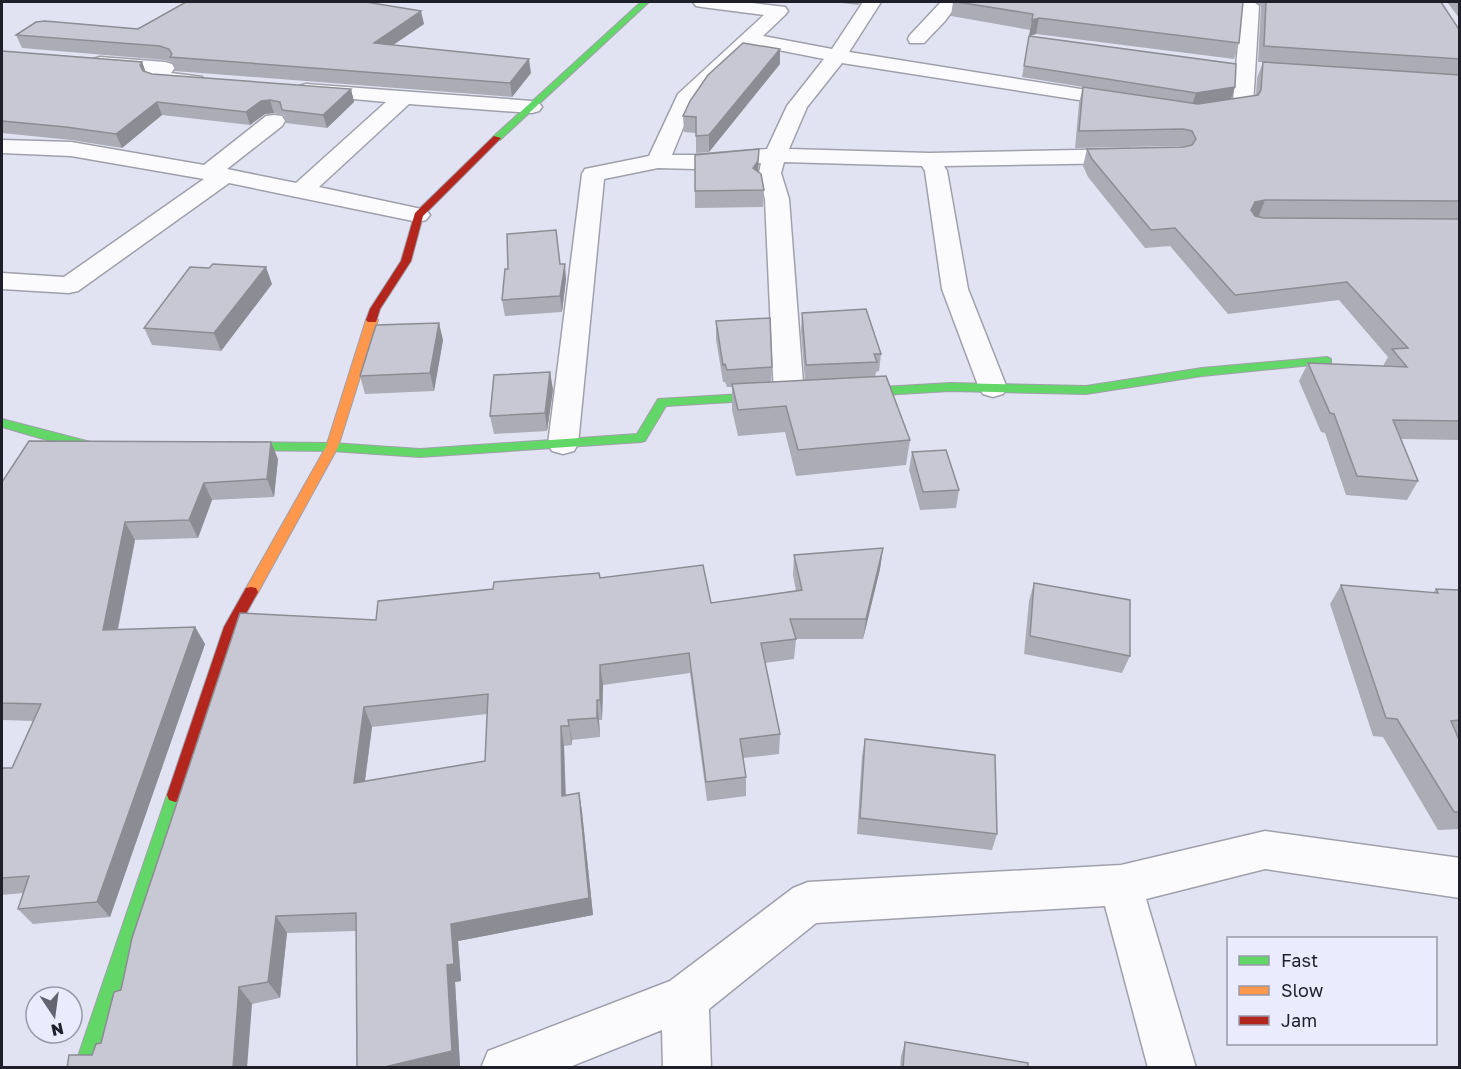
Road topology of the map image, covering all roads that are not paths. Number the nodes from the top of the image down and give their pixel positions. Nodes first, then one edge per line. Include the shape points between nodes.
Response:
1 (645, 2) edge
2 (702, 2) edge
3 (872, 2) edge
4 (950, 2) edge
5 (1223, 2) edge
6 (749, 39) junction
7 (917, 39) dead end
8 (837, 56) junction
9 (83, 61) edge
10 (1222, 66) edge
11 (1246, 69) junction
12 (1270, 70) edge
13 (216, 83) edge
14 (286, 88) edge
15 (404, 97) junction
16 (1148, 105) edge
17 (532, 107) junction
18 (1192, 112) edge
19 (274, 121) dead end
20 (2, 146) edge
21 (775, 155) junction
22 (1154, 155) edge
23 (928, 160) junction
24 (658, 161) junction
25 (216, 174) junction
26 (300, 192) junction
27 (418, 215) junction
28 (2, 281) edge
29 (1327, 361) edge
30 (993, 388) junction
31 (835, 393) edge
32 (795, 395) joint
33 (2, 423) edge
34 (563, 444) junction
35 (212, 446) edge
36 (332, 447) junction
37 (132, 448) edge
38 (1460, 878) edge
39 (1121, 885) junction
40 (685, 998) junction
41 (84, 1068) edge
42 (505, 1068) edge
43 (687, 1068) edge
44 (1172, 1068) edge

1 - 17 street
2 - 6 street via 779,11
3 - 8 street
4 - 7 street
5 - 11 street via 1250,6
6 - 8 street
6 - 24 street via 685,98
8 - 16 street
8 - 21 street via 797,106
9 - 13 street via 165,68 157,78
10 - 11 street
11 - 12 street
11 - 18 street via 1243,106
14 - 15 street
15 - 17 street
15 - 26 street
17 - 27 street
19 - 25 street
20 - 25 street via 71,149
21 - 23 street
21 - 24 street
21 - 32 street via 770,174 777,199
22 - 23 street
23 - 30 street via 936,171 955,289
24 - 34 street via 593,174
25 - 26 street
25 - 28 street via 69,285
26 - 27 street
27 - 36 street via 406,261 375,309
29 - 30 street via 1202,372 1086,390
30 - 31 street
32 - 34 street via 662,402 641,438
33 - 37 street via 98,448
34 - 36 street via 420,453
35 - 36 street
36 - 41 street via 231,627
38 - 39 street via 1265,850
39 - 40 street via 807,903
39 - 44 street
40 - 42 street
40 - 43 street

